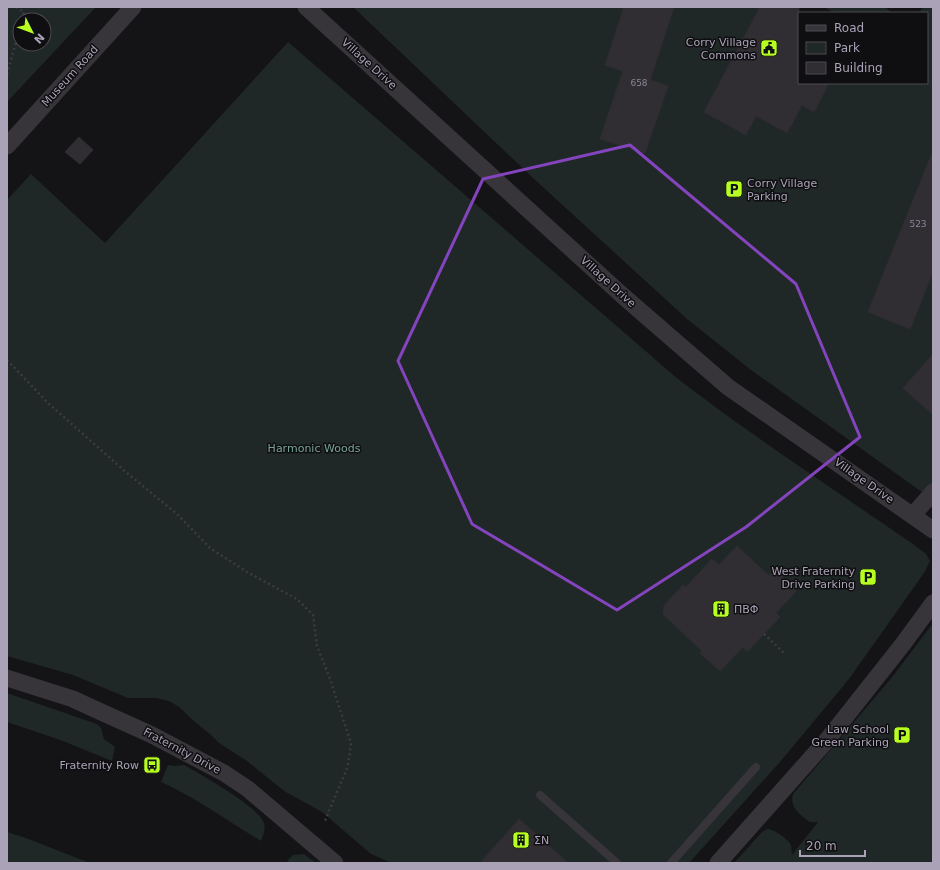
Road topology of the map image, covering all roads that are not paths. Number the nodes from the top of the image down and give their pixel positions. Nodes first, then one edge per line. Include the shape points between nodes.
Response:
1 (133, 7) edge
2 (306, 7) edge
3 (7, 146) edge
4 (933, 492) edge
5 (913, 515) junction
6 (933, 530) edge
7 (933, 602) edge
8 (7, 678) edge
9 (756, 767) dead end
10 (540, 795) dead end
11 (335, 863) edge
12 (617, 863) edge
13 (671, 863) edge
14 (718, 863) edge

1 - 3 street, Museum Road
2 - 5 street, Village Drive via 617,291 728,387
4 - 5 street
5 - 6 street, Village Drive
7 - 14 street via 828,739
8 - 11 street, Fraternity Drive via 73,699 127,723 224,773 248,789
9 - 13 lane
10 - 12 lane

